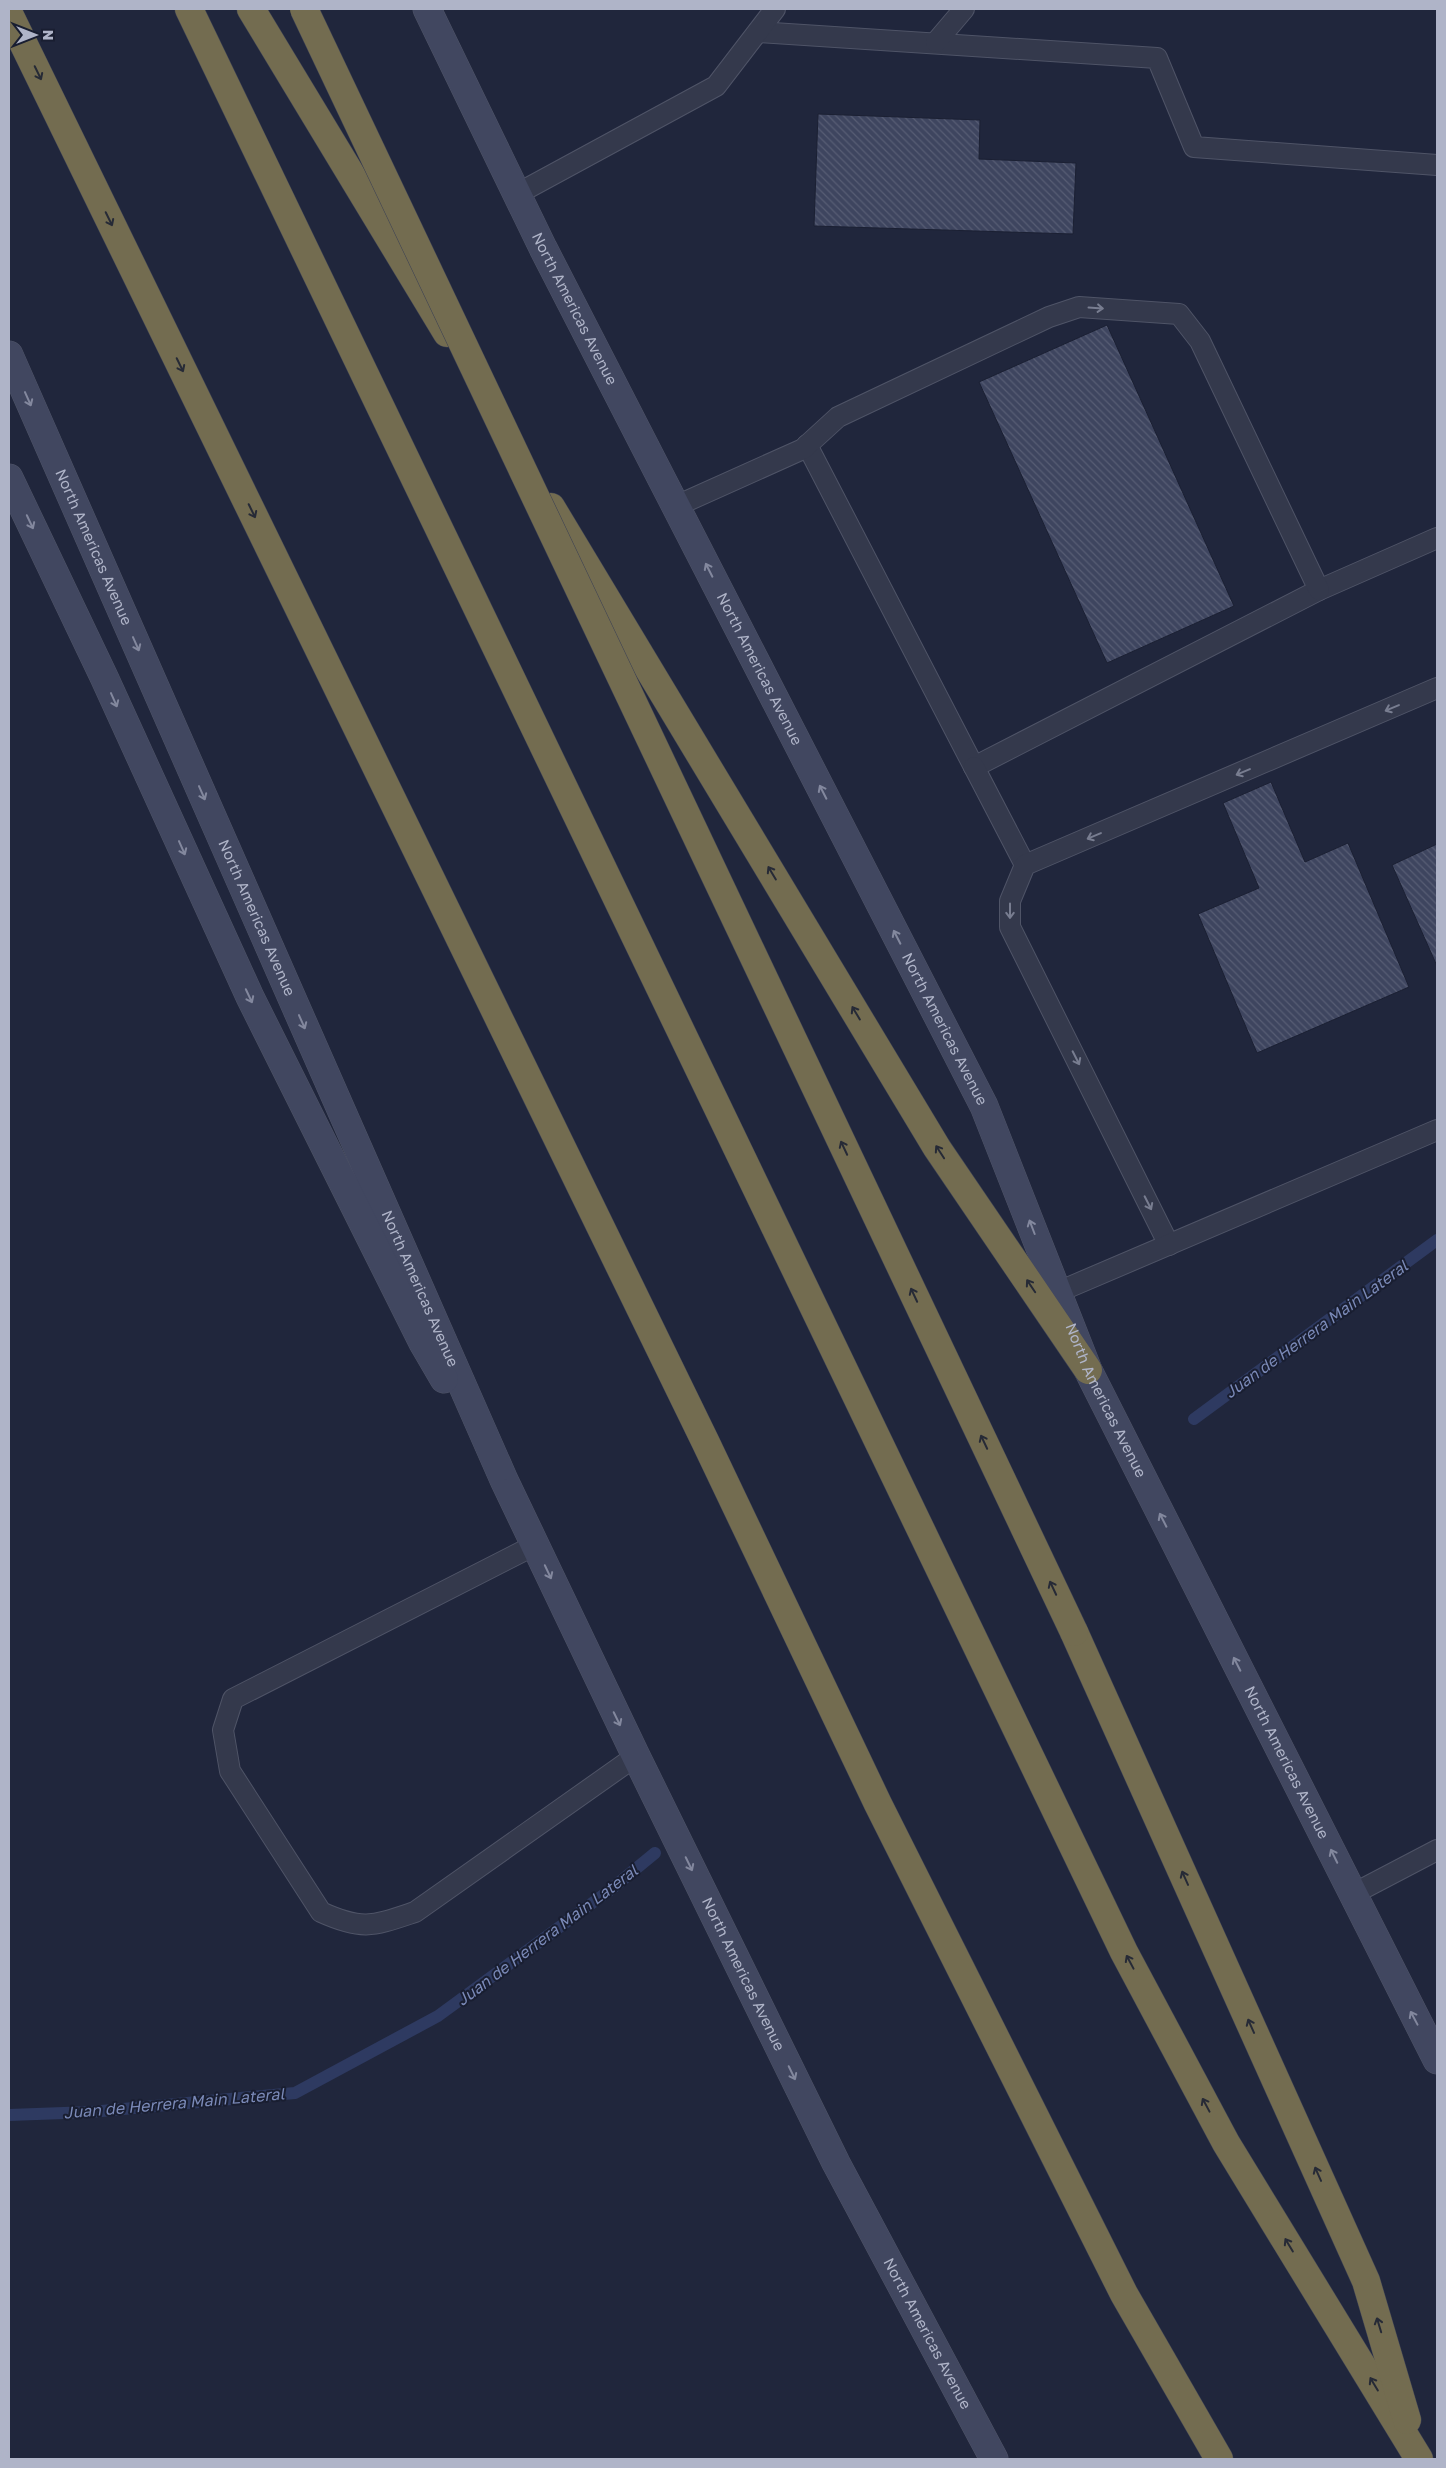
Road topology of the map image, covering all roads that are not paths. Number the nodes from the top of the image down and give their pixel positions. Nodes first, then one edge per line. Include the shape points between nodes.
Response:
1 (189, 9) edge
2 (252, 9) edge
3 (304, 9) edge
4 (427, 9) edge
5 (775, 9) edge
6 (964, 9) edge
7 (9, 14) edge
8 (758, 32) junction
9 (936, 42) junction
10 (1437, 165) edge
11 (517, 194) junction
12 (9, 355) edge
13 (806, 446) junction
14 (9, 478) edge
15 (676, 506) junction
16 (1437, 538) edge
17 (1319, 590) junction
18 (1437, 688) edge
19 (974, 767) junction
20 (1025, 865) junction
21 (1437, 1130) edge
22 (1169, 1245) junction
23 (1058, 1292) junction
24 (1088, 1370) junction
25 (504, 1480) junction
26 (535, 1545) junction
27 (636, 1756) junction
28 (1437, 1850) edge
29 (1353, 1894) junction
30 (1437, 2060) edge
31 (1418, 2457) edge
32 (994, 2459) edge
33 (1219, 2459) edge

31 -> 1 highway via 1226,2143 1124,1952
24 -> 2 highway via 937,1148
31 -> 3 highway, bridge via 1366,2281 1074,1632
4 - 11 main road, North Americas Avenue
5 - 8 lane
6 - 9 lane
7 -> 33 highway via 705,1441 878,1804 1124,2294
8 - 9 lane
8 - 11 lane via 716,86
9 - 10 lane via 1158,58 1194,147
11 - 15 main road, North Americas Avenue
12 -> 25 main road, North Americas Avenue
13 - 15 lane
13 -> 17 lane via 838,417 1049,317 1078,307 1179,314 1200,341
13 - 19 lane
14 -> 25 main road, North Americas Avenue via 250,997 422,1343
23 -> 15 main road, North Americas Avenue via 984,1106
16 - 17 lane
17 - 19 lane
18 -> 20 lane
19 - 20 lane
20 -> 22 lane via 1010,902 1010,927
21 - 22 lane
22 - 23 lane
23 - 24 main road, North Americas Avenue
29 -> 24 main road, North Americas Avenue
25 - 26 main road, North Americas Avenue
26 -> 27 main road, North Americas Avenue
26 - 27 lane via 233,1699 223,1730 230,1771 321,1912 345,1923 377,1925 415,1912
27 -> 32 main road, North Americas Avenue via 836,2163
28 - 29 lane
30 -> 29 main road, North Americas Avenue

